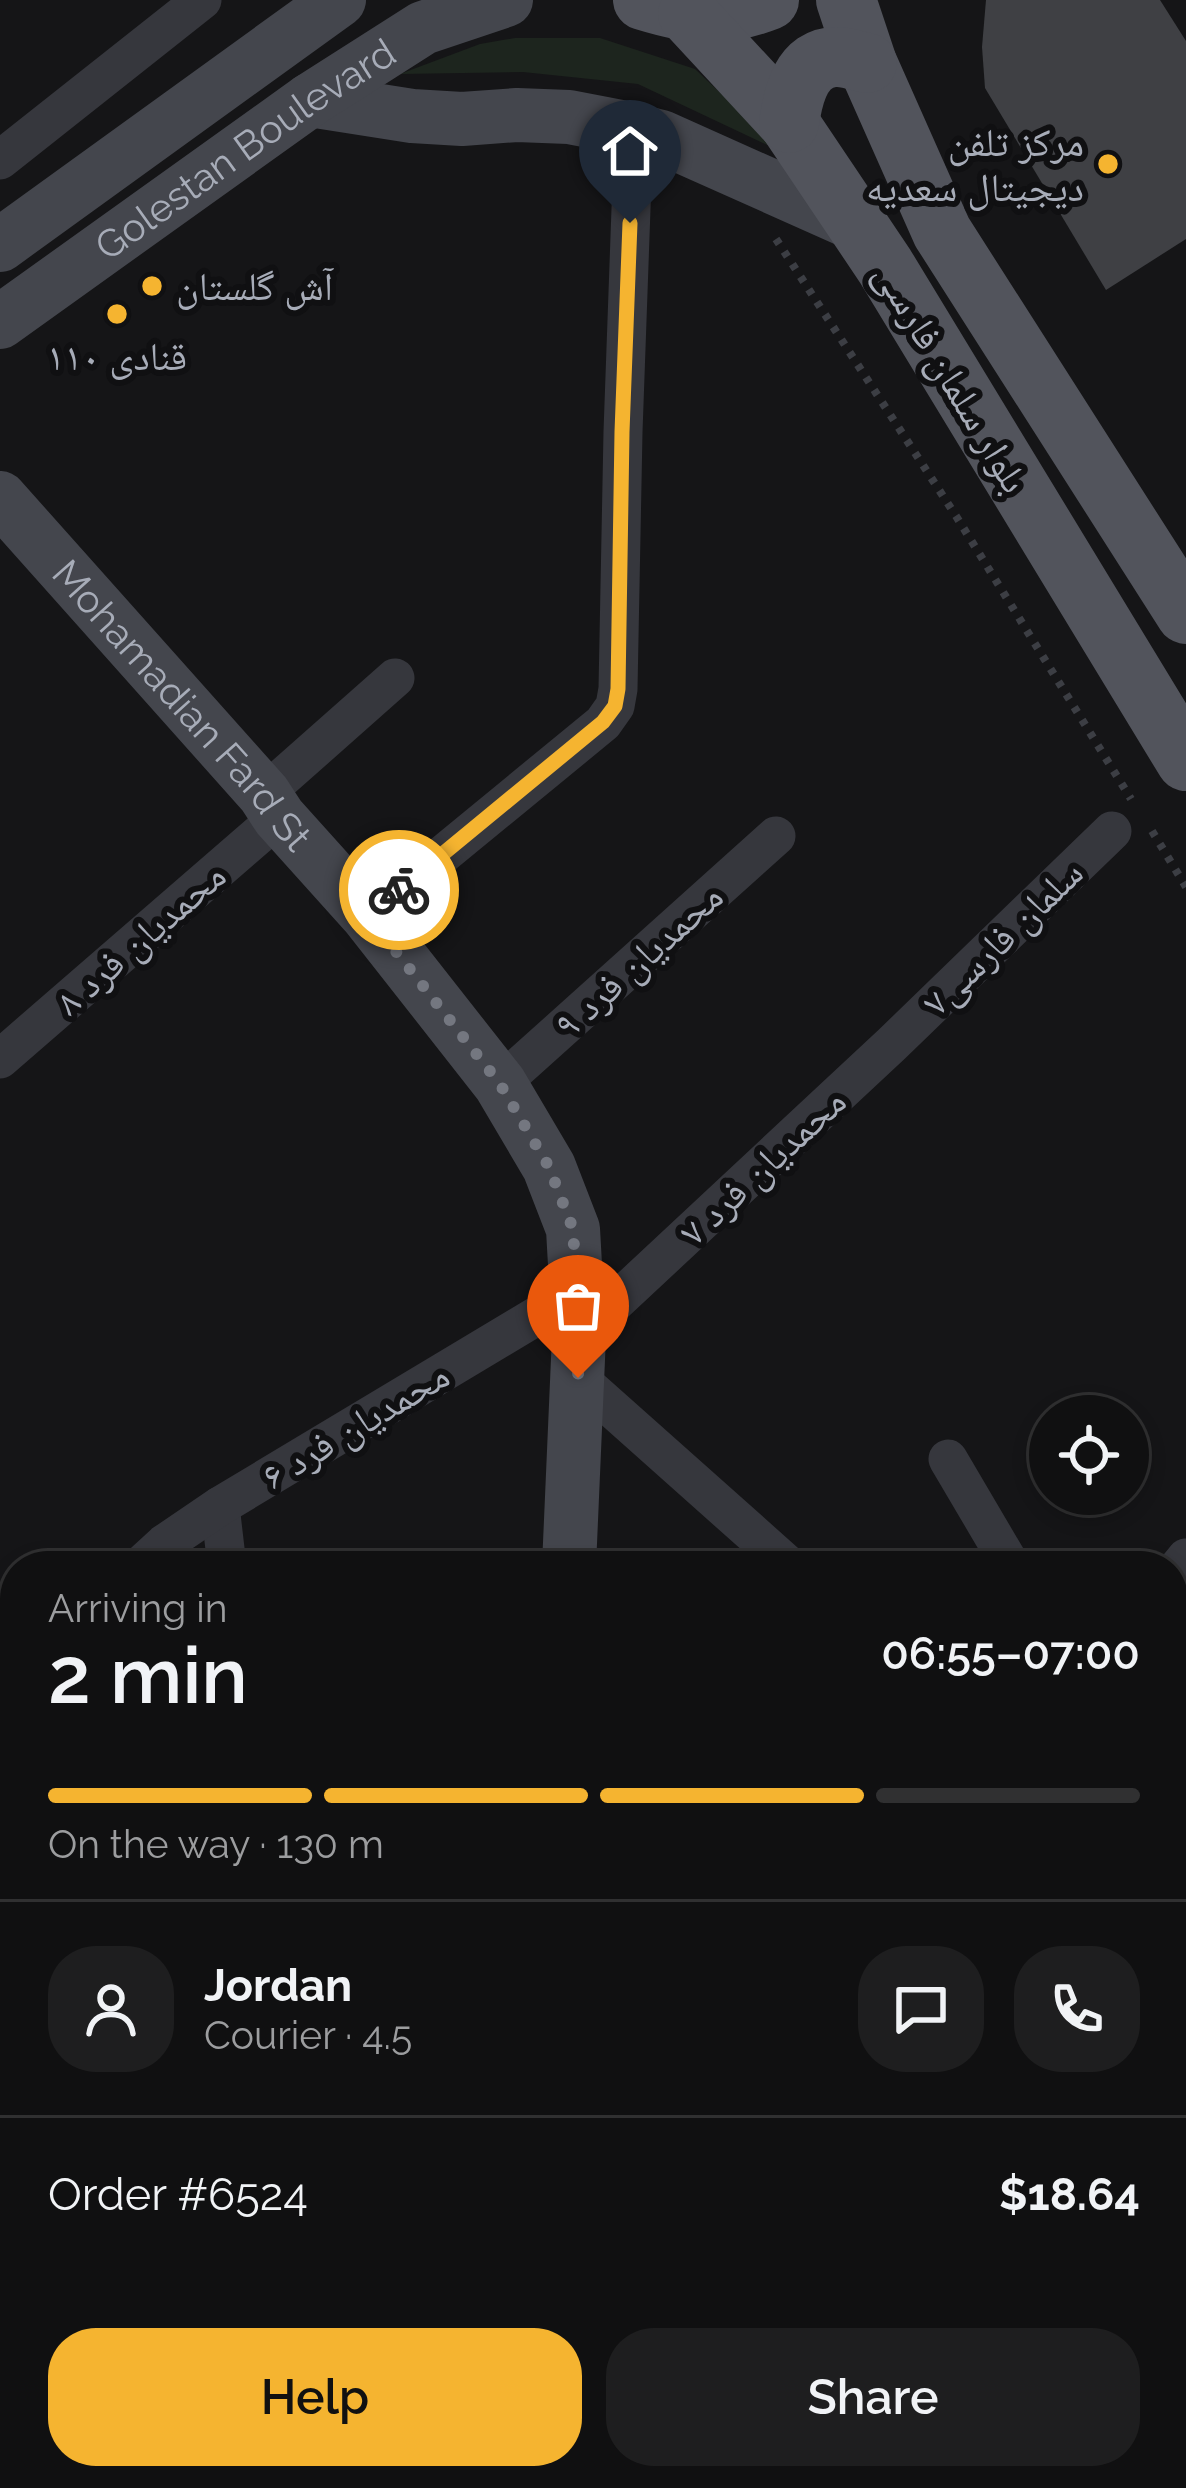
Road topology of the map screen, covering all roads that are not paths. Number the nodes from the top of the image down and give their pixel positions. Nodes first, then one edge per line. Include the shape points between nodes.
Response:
1 (202, 0) edge
2 (339, 0) edge
3 (506, 0) edge
4 (769, 0) edge
5 (846, 0) edge
6 (666, 7) edge
7 (418, 14) edge
8 (867, 63) junction
9 (310, 100) junction
10 (789, 123) junction
11 (0, 160) edge
12 (629, 163) dead end
13 (856, 224) junction
14 (0, 245) edge
15 (0, 322) edge
16 (0, 498) edge
17 (1186, 614) edge
18 (395, 678) dead end
19 (1186, 761) edge
20 (272, 806) junction
21 (1126, 821) road end
22 (776, 836) dead end
23 (368, 916) junction
24 (892, 1044) joint
25 (0, 1059) edge
26 (500, 1084) junction
27 (577, 1336) junction
28 (948, 1459) dead end
29 (220, 1506) junction
30 (156, 1551) edge
31 (225, 1551) edge
32 (570, 1551) edge
33 (776, 1551) edge
34 (1002, 1551) edge

1 - 11 street
2 - 14 main road, Golestan Boulevard
3 - 7 main road, Golestan Boulevard
4 - 6 main road via 741,11
5 - 8 main road, بلوار سلمان فارسی
6 - 10 main road, بلوار سلمان فارسی
7 - 9 main road, Golestan Boulevard
8 - 10 main road via 833,56 812,65 794,88
8 - 17 main road, بلوار سلمان فارسی via 942,232
9 - 13 main road via 412,116 569,117 622,127
9 - 15 main road, Golestan Boulevard
10 - 13 main road, بلوار سلمان فارسی
12 - 23 street via 615,706
13 - 19 main road, بلوار سلمان فارسی
16 - 20 main road, Mohamadian Fard St
18 - 20 street, ۸ محمدیان فرد
20 - 23 main road, Mohamadian Fard St
20 - 25 street, ۸ محمدیان فرد
21 - 24 street, سلمان فارسی۷
22 - 26 street, ۹ محمدیان فرد
23 - 26 main road, Mohamadian Fard St
24 - 27 street, ۷ محمدیان فرد
26 - 27 main road, Mohamadian Fard St via 549,1167 573,1229
27 - 29 street, ۶ محمدیان فرد
27 - 32 main road, Mohamadian Fard St
27 - 33 street
28 - 34 street
29 - 30 street, ۶ محمدیان فرد
29 - 31 street

